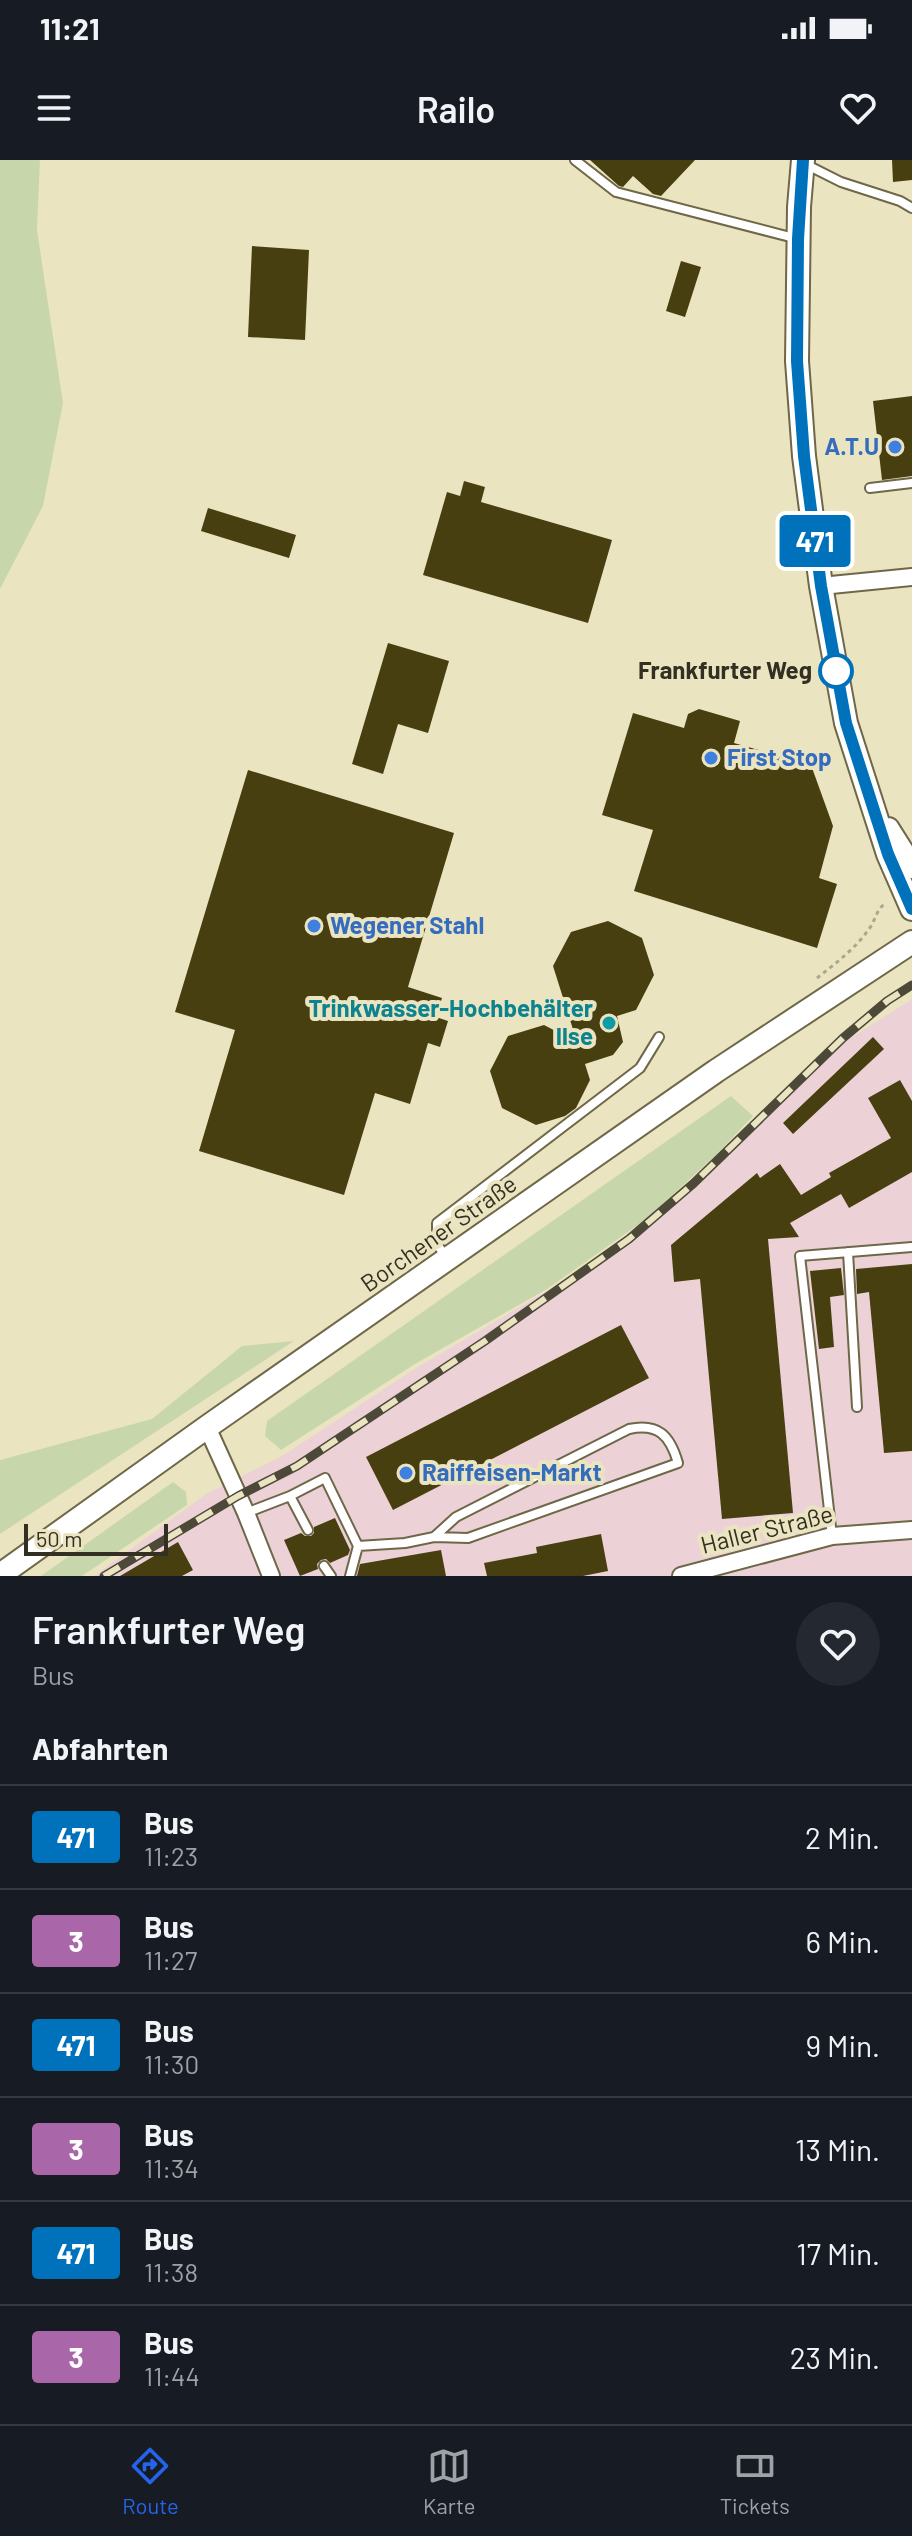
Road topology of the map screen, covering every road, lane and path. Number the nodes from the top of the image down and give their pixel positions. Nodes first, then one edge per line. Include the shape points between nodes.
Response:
1 (575, 160) edge
2 (803, 161) edge
3 (912, 208) edge
4 (798, 239) junction
5 (912, 483) edge
6 (870, 488) dead end
7 (912, 577) edge
8 (821, 586) junction
9 (878, 815) junction
10 (909, 856) edge
11 (912, 909) edge
12 (912, 942) edge
13 (659, 1037) dead end
14 (912, 1247) edge
15 (848, 1252) junction
16 (448, 1260) junction
17 (857, 1407) dead end
18 (207, 1427) junction
19 (290, 1496) junction
20 (246, 1513) junction
21 (308, 1530) dead end
22 (912, 1530) edge
23 (832, 1536) junction
24 (434, 1537) junction
25 (358, 1546) junction
26 (324, 1566) dead end
27 (0, 1575) edge
28 (271, 1576) edge
29 (331, 1576) edge
30 (350, 1576) edge
31 (681, 1576) edge

1 - 4 lane via 616,192
2 - 3 lane via 841,182
2 - 4 main road
4 - 8 main road via 797,361
5 - 6 lane
7 - 8 street
8 - 9 main road via 846,723
9 - 10 main road
9 - 11 main road
12 - 16 main road, Borchener Straße via 716,1071
13 - 16 lane via 640,1068 437,1223 437,1244
14 - 15 lane
15 - 17 lane
15 - 23 lane via 800,1256
16 - 18 main road, Borchener Straße
18 - 20 street
18 - 27 main road, Borchener Straße
19 - 20 lane
19 - 21 lane
19 - 25 lane via 325,1478
20 - 28 street
22 - 23 street, Haller Straße
23 - 31 street, Haller Straße
24 - 24 lane via 456,1517 629,1429 646,1425 660,1431 673,1447 678,1463 468,1538
24 - 25 lane
25 - 30 lane
26 - 29 lane

